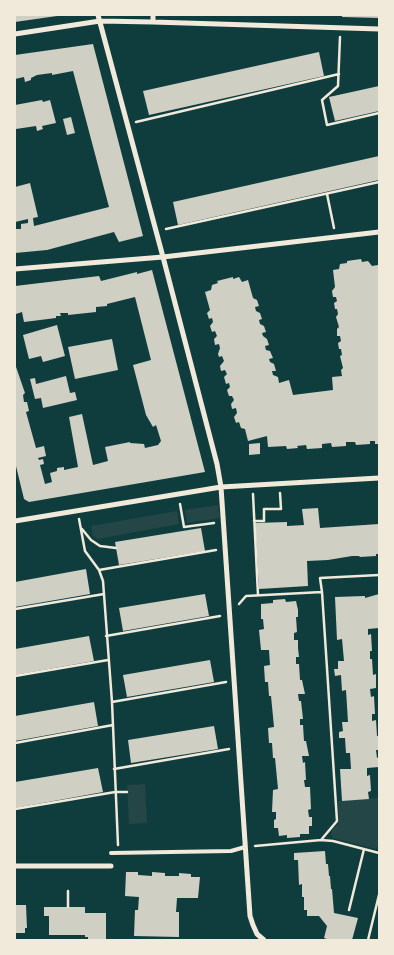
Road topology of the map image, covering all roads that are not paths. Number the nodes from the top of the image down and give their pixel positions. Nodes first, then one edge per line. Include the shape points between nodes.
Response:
1 (153, 15) edge
2 (99, 18) edge
3 (153, 22) junction
4 (379, 29) edge
5 (15, 34) edge
6 (379, 232) edge
7 (163, 257) junction
8 (15, 269) edge
9 (379, 478) edge
10 (221, 487) junction
11 (15, 521) edge
12 (245, 848) junction
13 (111, 853) dead end
14 (15, 866) edge
15 (111, 866) dead end
16 (264, 940) edge

1 - 3 street
2 - 3 street
2 - 5 street
2 - 7 street
3 - 4 street
6 - 7 street
7 - 8 street
7 - 10 street
9 - 10 street
10 - 11 street
10 - 12 street
12 - 13 lane
12 - 16 street via 250,916 257,934
14 - 15 street

